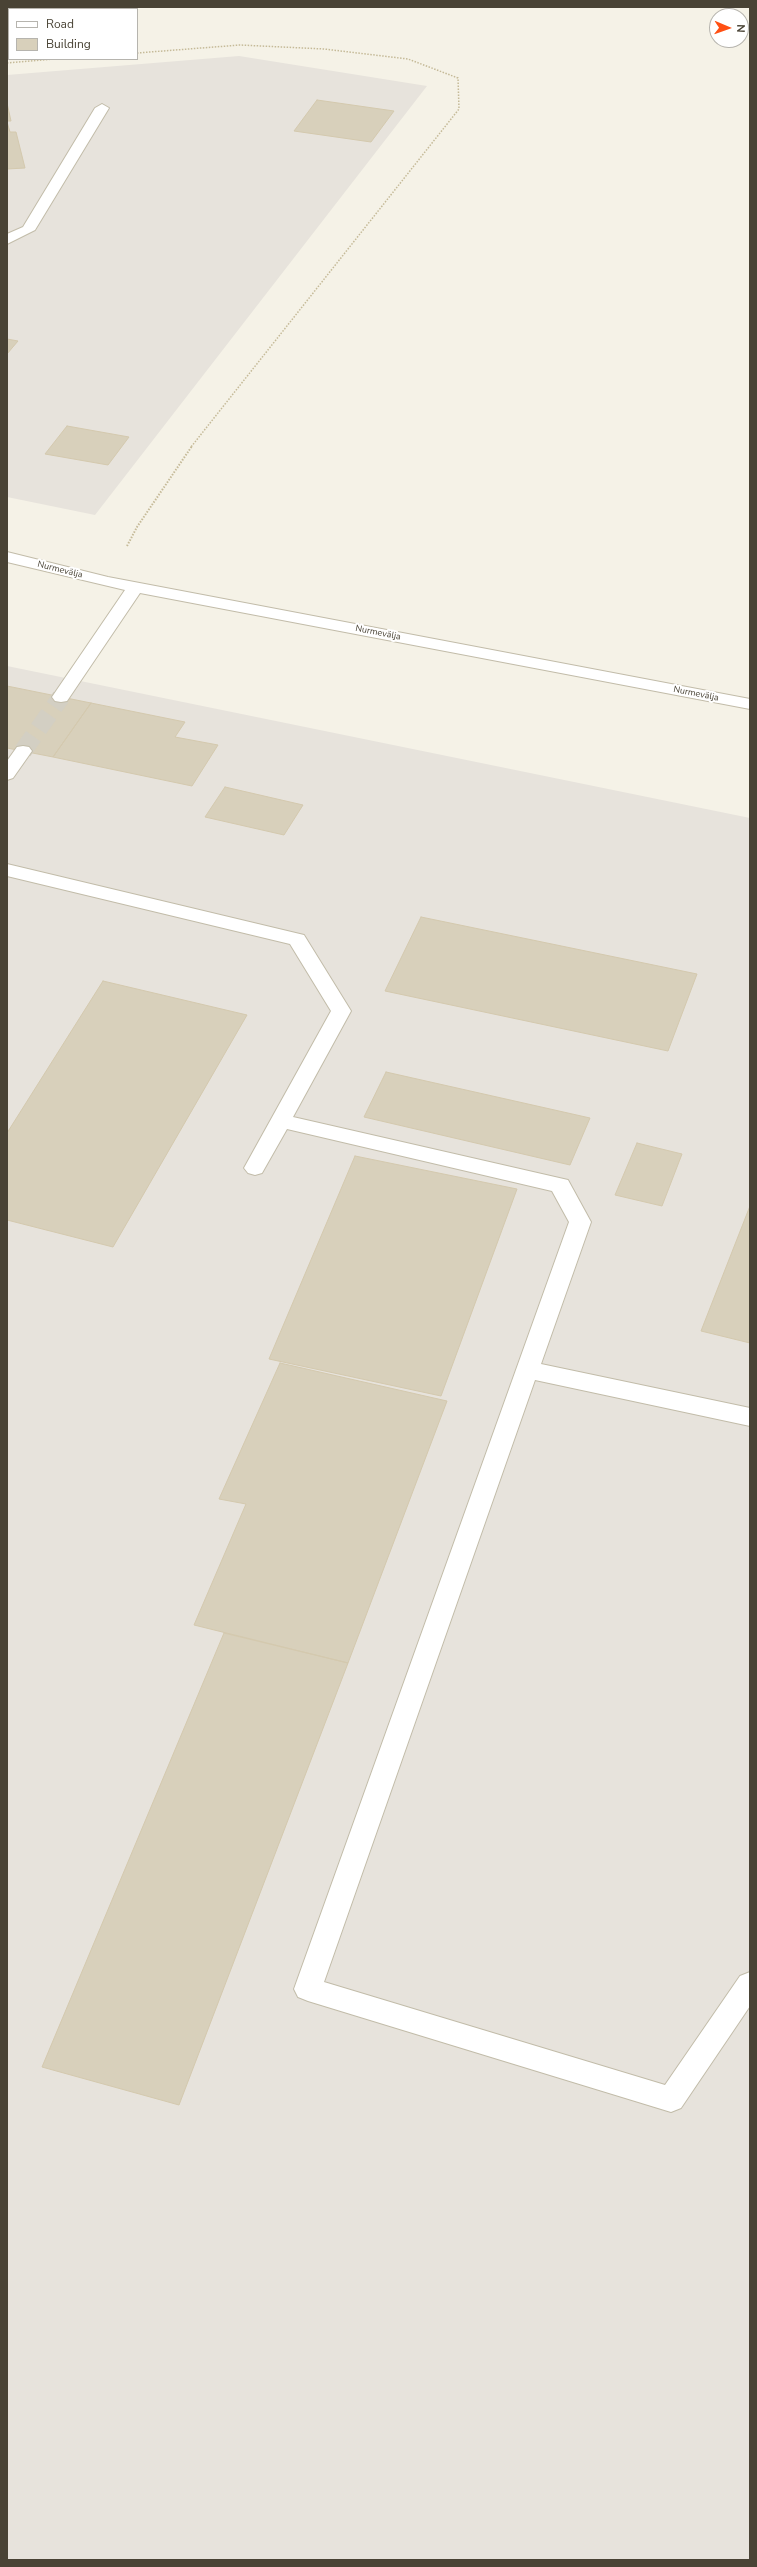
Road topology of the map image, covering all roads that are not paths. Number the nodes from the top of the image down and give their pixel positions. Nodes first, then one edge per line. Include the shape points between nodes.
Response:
1 (102, 108) dead end
2 (7, 240) edge
3 (7, 557) edge
4 (136, 587) junction
5 (61, 697) tunnel mouth
6 (750, 704) edge
7 (23, 751) tunnel mouth
8 (7, 774) edge
9 (7, 870) edge
10 (282, 1121) junction
11 (255, 1168) dead end
12 (528, 1370) junction
13 (750, 1417) edge
14 (750, 1984) edge

1 - 2 street via 28,230
3 - 4 street, Nurmevälja
4 - 5 street
4 - 6 street, Nurmevälja
7 - 8 street
9 - 10 street via 297,939 341,1011
10 - 11 street
10 - 12 street via 560,1185 580,1222
12 - 13 street
12 - 14 street via 308,1988 670,2099

